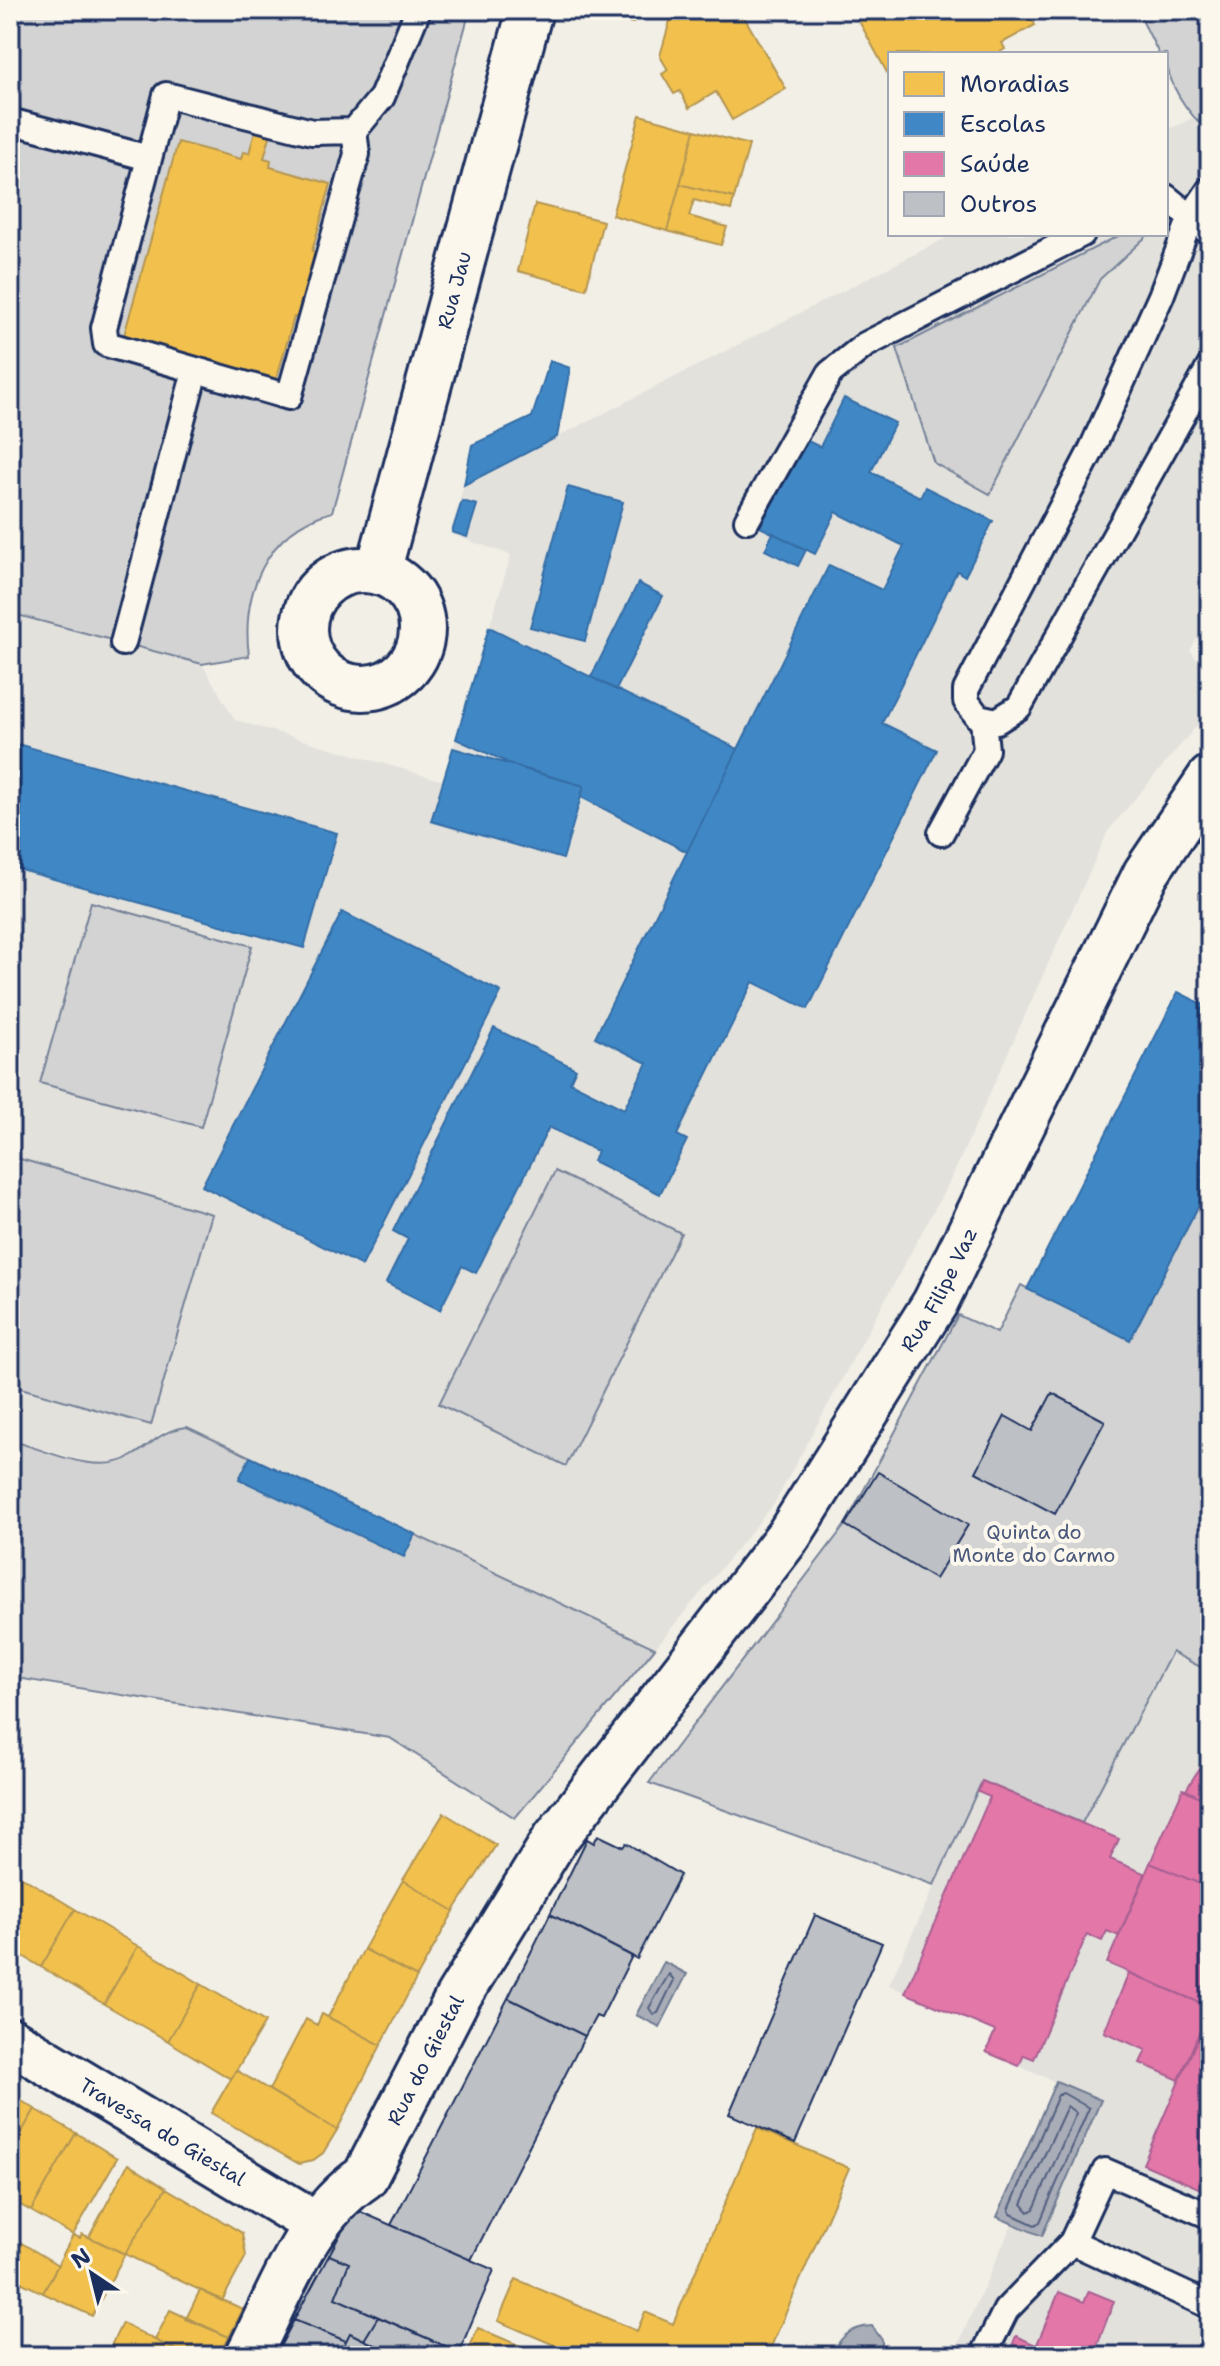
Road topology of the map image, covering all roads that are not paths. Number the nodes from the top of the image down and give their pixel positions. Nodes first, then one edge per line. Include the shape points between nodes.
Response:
1 (418, 10) edge
2 (530, 10) edge
3 (10, 121) edge
4 (354, 131) junction
5 (149, 158) junction
6 (1210, 189) edge
7 (1168, 199) edge
8 (1191, 217) junction
9 (1210, 233) edge
10 (1078, 236) edge
11 (1210, 366) edge
12 (195, 371) junction
13 (747, 520) dead end
14 (378, 572) dead end
15 (123, 643) dead end
16 (983, 720) junction
17 (1210, 778) edge
18 (941, 833) dead end
19 (608, 1765) joint
20 (10, 2040) edge
21 (1210, 2216) edge
22 (316, 2224) junction
23 (1072, 2242) junction
24 (1210, 2306) edge
25 (248, 2356) edge
26 (983, 2356) edge

1 - 4 lane via 382,97
2 - 14 street, Rua Jau
3 - 5 lane
4 - 5 lane via 312,132 166,95
4 - 12 lane via 357,154 289,397
5 - 12 lane via 104,328 106,344
6 - 8 lane
7 - 8 lane
8 - 9 lane
8 - 16 lane via 1090,453 966,690 966,701
10 - 13 lane via 865,345 830,373
11 - 16 lane via 1025,698 1005,718
12 - 15 lane
16 - 18 lane via 986,750
17 - 19 street, Rua Filipe Vaz via 1146,873 935,1303 789,1535
19 - 22 street, Rua do Giestal via 504,1917 365,2177 340,2194
20 - 22 street, Travessa do Giestal
21 - 23 lane via 1105,2171
22 - 25 street, Rua do Giestal
23 - 24 lane
23 - 26 lane via 1006,2310

